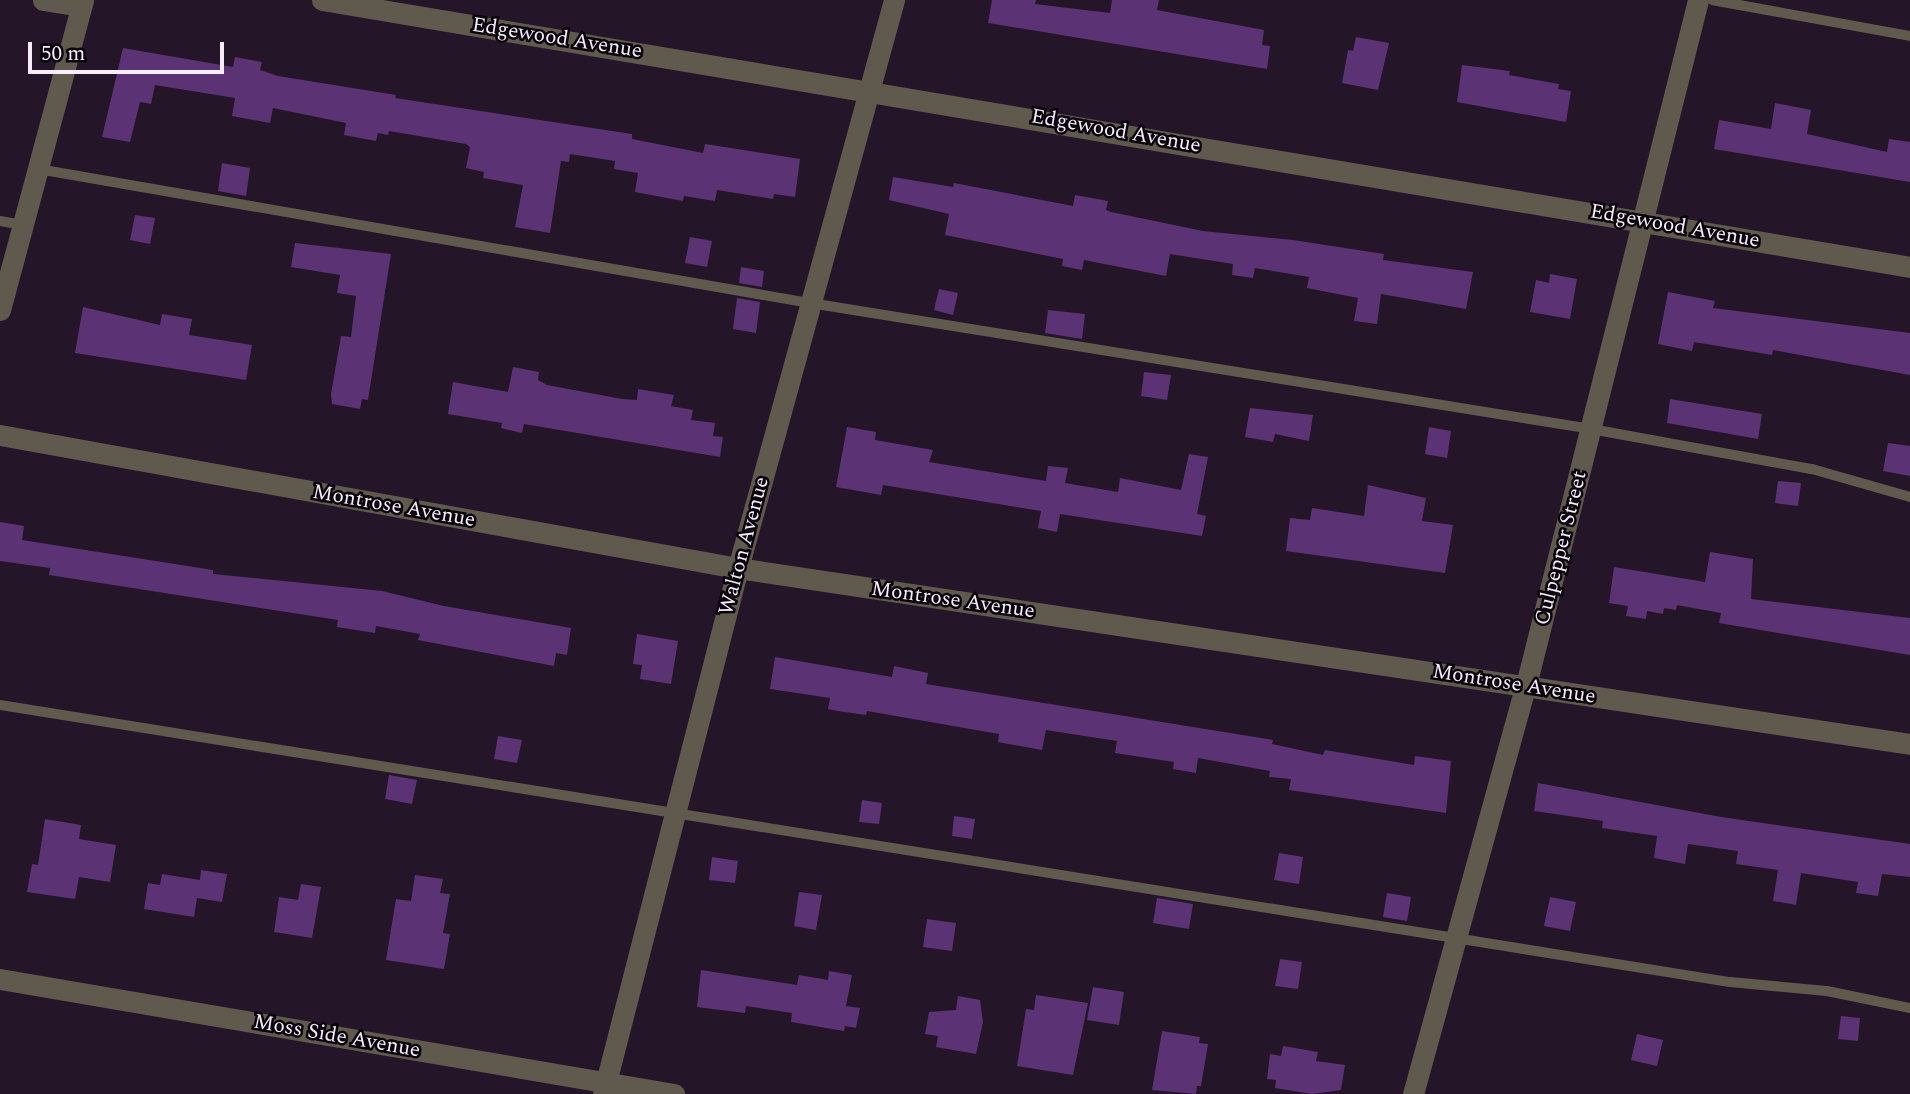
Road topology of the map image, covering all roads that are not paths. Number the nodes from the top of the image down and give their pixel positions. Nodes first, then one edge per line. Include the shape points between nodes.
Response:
1 (43, 0) edge
2 (322, 0) edge
3 (894, 0) edge
4 (1698, 0) edge
5 (1712, 0) edge
6 (82, 3) edge
7 (1910, 36) edge
8 (869, 89) junction
9 (38, 169) junction
10 (1644, 220) junction
11 (0, 221) edge
12 (23, 225) junction
13 (1910, 267) edge
14 (810, 303) junction
15 (0, 310) edge
16 (1591, 429) junction
17 (0, 435) edge
18 (1910, 498) edge
19 (738, 568) junction
20 (1526, 685) junction
21 (0, 705) edge
22 (1910, 744) edge
23 (677, 810) junction
24 (1456, 938) junction
25 (0, 979) edge
26 (1910, 1008) edge
27 (606, 1088) edge
28 (674, 1094) edge
29 (1413, 1094) edge

1 - 6 street
2 - 8 street, Edgewood Avenue
3 - 8 street, Walton Avenue
4 - 10 street, Culpepper Street
5 - 7 lane
6 - 9 street
8 - 10 street, Edgewood Avenue
8 - 14 street, Walton Avenue
9 - 12 street
9 - 14 lane
10 - 13 street, Edgewood Avenue
10 - 16 street, Culpepper Street
11 - 12 lane
12 - 15 street
14 - 16 lane
14 - 19 street, Walton Avenue
16 - 18 lane via 1812,469
16 - 20 street, Culpepper Street
17 - 19 street, Montrose Avenue
19 - 20 street, Montrose Avenue
19 - 23 street, Walton Avenue
20 - 22 street, Montrose Avenue
20 - 24 street, Culpepper Street
21 - 23 lane
23 - 24 lane
23 - 27 street, Walton Avenue
24 - 26 lane via 1730,982 1827,991
24 - 29 street, Culpepper Street
25 - 27 street, Moss Side Avenue
27 - 28 street, Moss Side Avenue

